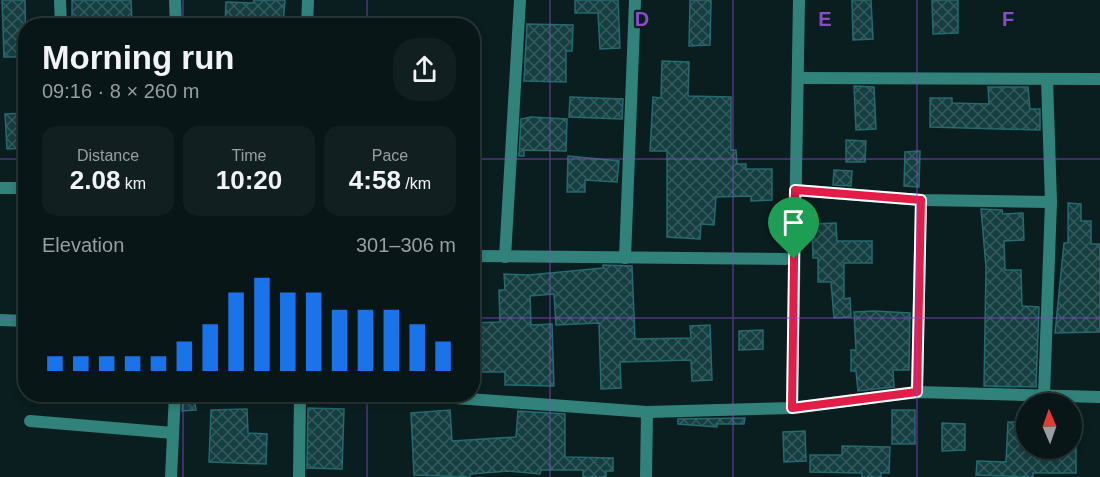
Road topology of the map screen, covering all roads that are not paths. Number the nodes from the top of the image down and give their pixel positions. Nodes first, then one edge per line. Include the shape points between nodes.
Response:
1 (60, 0) edge
2 (175, 0) edge
3 (308, 0) edge
4 (520, 0) edge
5 (634, 0) edge
6 (799, 0) edge
7 (61, 18) edge
8 (176, 18) edge
9 (307, 18) edge
10 (798, 78) junction
11 (1047, 79) junction
12 (1100, 79) edge
13 (0, 188) edge
14 (18, 188) edge
15 (795, 190) junction
16 (921, 200) junction
17 (1051, 202) junction
18 (480, 256) edge
19 (505, 257) junction
20 (625, 258) junction
21 (794, 259) junction
22 (0, 320) edge
23 (18, 321) edge
24 (917, 392) junction
25 (1044, 393) edge
26 (1016, 394) edge
27 (1082, 396) edge
28 (1100, 397) edge
29 (480, 400) edge
30 (175, 402) edge
31 (300, 402) edge
32 (792, 408) junction
33 (647, 412) junction
34 (30, 422) dead end
35 (173, 433) junction
36 (171, 477) edge
37 (299, 477) edge
38 (646, 477) edge

1 - 7 street
2 - 8 street
3 - 9 street
4 - 19 street
5 - 20 street
6 - 10 street
10 - 11 street
10 - 15 street
11 - 12 street
11 - 17 street
13 - 14 street
15 - 16 street
15 - 21 street
16 - 17 street
16 - 24 street
17 - 25 street
18 - 19 street
19 - 20 street
20 - 21 street
21 - 32 street
22 - 23 street
24 - 26 street
24 - 32 street
27 - 28 street
29 - 33 street
30 - 35 street
31 - 37 street
32 - 33 street
33 - 38 street
34 - 35 street
35 - 36 street

